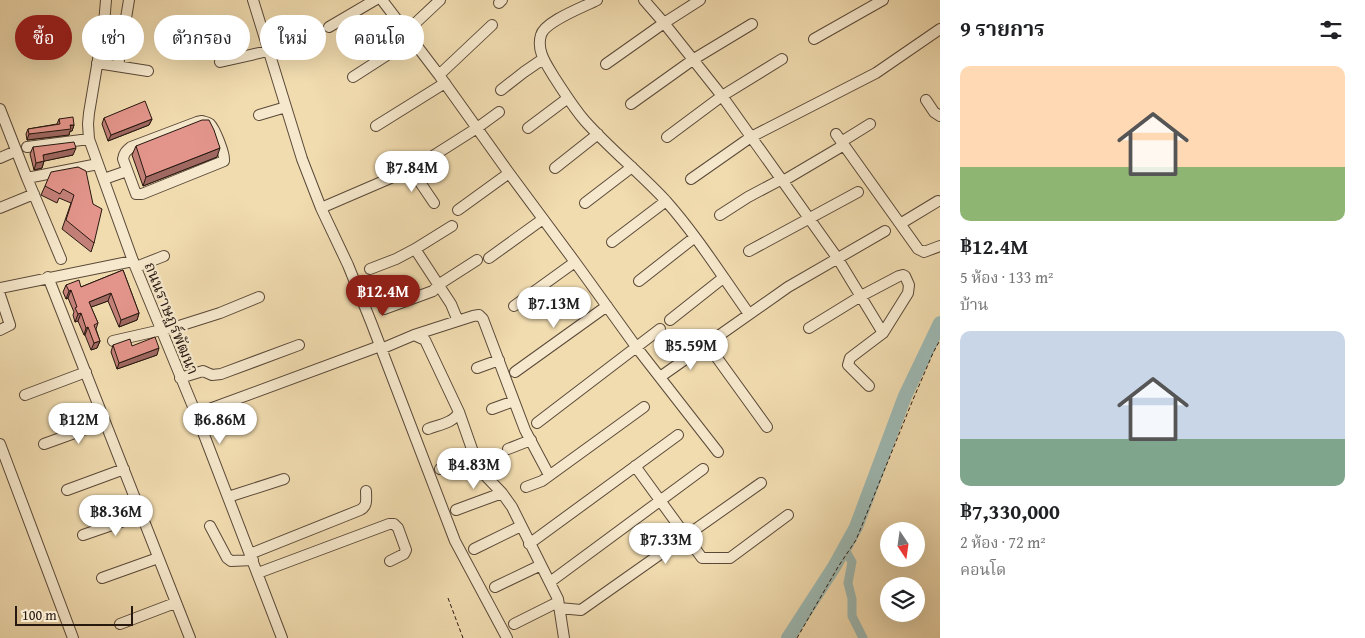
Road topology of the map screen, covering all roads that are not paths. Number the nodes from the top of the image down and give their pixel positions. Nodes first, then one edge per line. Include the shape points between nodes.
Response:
1 (106, 0) edge
2 (129, 0) edge
3 (253, 0) edge
4 (375, 0) edge
5 (382, 0) edge
6 (440, 0) edge
7 (598, 0) edge
8 (644, 0) edge
9 (700, 0) edge
10 (883, 0) edge
11 (394, 15) edge
12 (424, 18) edge
13 (664, 23) junction
14 (260, 24) edge
15 (752, 24) dead end
16 (492, 25) dead end
17 (329, 27) dead end
18 (940, 29) edge
19 (814, 39) dead end
20 (260, 53) edge
21 (424, 55) edge
22 (543, 59) junction
23 (694, 59) junction
24 (271, 60) edge
25 (376, 60) edge
26 (782, 60) dead end
27 (220, 62) dead end
28 (97, 63) junction
29 (606, 64) dead end
30 (118, 66) junction
31 (148, 71) dead end
32 (353, 77) dead end
33 (442, 79) junction
34 (501, 90) dead end
35 (722, 96) junction
36 (568, 98) junction
37 (926, 100) dead end
38 (632, 104) dead end
39 (286, 107) junction
40 (0, 112) edge
41 (499, 112) dead end
42 (259, 115) dead end
43 (940, 116) edge
44 (870, 124) dead end
45 (376, 126) dead end
46 (477, 128) junction
47 (528, 128) dead end
48 (598, 134) junction
49 (667, 137) dead end
50 (751, 138) junction
51 (89, 139) junction
52 (840, 140) junction
53 (27, 147) dead end
54 (16, 151) junction
55 (0, 158) edge
56 (98, 164) junction
57 (632, 167) junction
58 (555, 168) dead end
59 (411, 169) junction
60 (126, 171) junction
61 (509, 173) junction
62 (27, 178) junction
63 (104, 179) junction
64 (691, 179) dead end
65 (782, 180) junction
66 (858, 192) dead end
67 (34, 194) junction
68 (666, 201) junction
69 (938, 201) dead end
70 (434, 203) dead end
71 (585, 203) dead end
72 (0, 208) edge
73 (321, 208) junction
74 (458, 210) dead end
75 (720, 215) dead end
76 (809, 218) junction
77 (542, 219) junction
78 (900, 224) junction
79 (452, 226) dead end
80 (885, 231) dead end
81 (695, 237) junction
82 (612, 242) dead end
83 (940, 246) edge
84 (415, 249) junction
85 (750, 251) dead end
86 (164, 256) dead end
87 (489, 258) dead end
88 (61, 259) dead end
89 (838, 259) junction
90 (476, 260) dead end
91 (575, 262) junction
92 (135, 264) junction
93 (370, 269) dead end
94 (48, 277) junction
95 (723, 278) junction
96 (639, 280) dead end
97 (438, 285) junction
98 (0, 288) edge
99 (0, 295) edge
100 (861, 296) junction
101 (259, 297) dead end
102 (514, 306) dead end
103 (607, 306) junction
104 (384, 309) dead end
105 (749, 314) junction
106 (458, 320) junction
107 (670, 320) dead end
108 (809, 328) dead end
109 (660, 329) dead end
110 (0, 330) edge
111 (161, 330) junction
112 (883, 333) junction
113 (414, 335) junction
114 (113, 341) dead end
115 (299, 344) dead end
116 (707, 344) junction
117 (381, 347) junction
118 (637, 348) junction
119 (499, 360) junction
120 (477, 368) dead end
121 (86, 372) junction
122 (514, 372) dead end
123 (660, 377) junction
124 (180, 378) junction
125 (869, 386) dead end
126 (25, 395) dead end
127 (514, 401) junction
128 (644, 407) dead end
129 (492, 409) dead end
130 (459, 412) junction
131 (196, 414) junction
132 (105, 422) junction
133 (537, 423) dead end
134 (767, 427) dead end
135 (428, 428) dead end
136 (678, 435) dead end
137 (531, 440) junction
138 (0, 444) edge
139 (44, 444) dead end
140 (508, 449) dead end
141 (718, 452) dead end
142 (474, 457) junction
143 (635, 466) junction
144 (124, 469) junction
145 (440, 469) dead end
146 (703, 469) dead end
147 (549, 476) junction
148 (284, 479) dead end
149 (761, 482) dead end
150 (526, 487) dead end
151 (67, 490) dead end
152 (366, 491) dead end
153 (502, 493) junction
154 (228, 498) junction
155 (660, 501) junction
156 (456, 510) dead end
157 (141, 515) junction
158 (788, 515) dead end
159 (210, 526) dead end
160 (521, 526) junction
161 (82, 535) dead end
162 (686, 536) junction
163 (529, 544) junction
164 (474, 550) dead end
165 (251, 557) junction
166 (158, 558) junction
167 (390, 561) dead end
168 (541, 565) junction
169 (258, 573) junction
170 (102, 578) dead end
171 (550, 582) junction
172 (495, 587) dead end
173 (175, 603) junction
174 (559, 605) junction
175 (120, 624) dead end
176 (514, 624) dead end
177 (73, 638) edge
178 (190, 638) edge
179 (282, 638) edge
180 (507, 638) edge
181 (564, 638) edge

1 - 28 street, ถนนราษฏร์พัฒนา
2 - 30 street
3 - 14 street
4 - 17 street
5 - 11 street
6 - 12 street
7 - 22 street via 548,25 541,35
8 - 13 street
9 - 13 street
10 - 19 street
13 - 23 street
13 - 29 street
15 - 23 street
16 - 33 street
18 - 50 street via 876,73
20 - 27 street
21 - 33 street
22 - 34 street
22 - 36 street
23 - 35 street
23 - 38 street
24 - 39 street
25 - 32 street
26 - 35 street
28 - 30 street
28 - 51 street, ถนนราษฏร์พัฒนา via 88,124
30 - 31 street
33 - 45 street
33 - 46 street
35 - 49 street
35 - 50 street
36 - 47 street
36 - 48 street
37 - 43 street
39 - 42 street
39 - 73 street
40 - 54 street
41 - 46 street
44 - 52 street
46 - 59 street
46 - 61 street
48 - 57 street
48 - 58 street
50 - 64 street
50 - 65 street
51 - 53 street
51 - 56 street, ถนนราษฏร์พัฒนา
52 - 65 street
52 - 78 street
54 - 55 street
54 - 62 street
56 - 62 street
56 - 63 street, ถนนราษฏร์พัฒนา
57 - 68 street
57 - 71 street
59 - 70 street
59 - 73 street
60 - 60 street via 138,195 222,163 224,158 210,124 202,121 126,150 123,159
60 - 63 street
61 - 74 street
61 - 77 street
62 - 67 street
63 - 92 street, ถนนราษฏร์พัฒนา
65 - 75 street
65 - 76 street
66 - 76 street
67 - 72 street
67 - 88 street
68 - 81 street
68 - 82 street
69 - 78 street
73 - 117 street
76 - 85 street
76 - 89 street
77 - 87 street
77 - 91 street
78 - 83 street via 922,252
79 - 84 street
80 - 89 street
81 - 95 street
81 - 96 street
84 - 93 street
84 - 97 street
86 - 92 street
89 - 100 street
89 - 105 street via 804,277
90 - 97 street
91 - 102 street
91 - 103 street
92 - 94 street
92 - 111 street, ถนนราษฏร์พัฒนา
94 - 98 street
94 - 121 street
95 - 105 street
95 - 107 street
97 - 104 street via 433,291
97 - 106 street
99 - 110 street via 10,325
100 - 108 street
100 - 112 street
100 - 112 street via 905,276 910,288
101 - 111 street via 220,313
103 - 118 street
103 - 122 street
105 - 116 street
106 - 113 street
106 - 119 street via 479,315
109 - 118 street
111 - 114 street
111 - 124 street, ถนนราษฏร์พัฒนา
112 - 125 street via 848,361 848,365
113 - 117 street
113 - 130 street via 425,340
115 - 124 street via 221,374 212,375 203,370
116 - 123 street
116 - 134 street
117 - 131 street
117 - 180 street via 455,541
118 - 123 street
118 - 133 street
119 - 120 street
119 - 127 street
121 - 126 street
121 - 132 street
123 - 141 street
124 - 131 street, ถนนราษฏร์พัฒนา
127 - 129 street
127 - 137 street
128 - 147 street
130 - 135 street via 452,420
130 - 142 street
131 - 154 street, ถนนราษฏร์พัฒนา
132 - 139 street
132 - 144 street
136 - 143 street
137 - 140 street
137 - 147 street
138 - 177 street
142 - 145 street
142 - 153 street via 479,469
143 - 155 street
143 - 163 street
144 - 151 street
144 - 157 street
146 - 155 street
147 - 150 street
148 - 154 street
149 - 162 street
152 - 165 street via 365,508
153 - 156 street
153 - 160 street
154 - 165 street, ถนนราษฏร์พัฒนา
155 - 162 street
155 - 171 street
157 - 161 street
157 - 166 street
158 - 162 street via 730,558 702,558
159 - 165 street via 227,558 231,561
160 - 163 street
160 - 164 street
162 - 174 street via 581,610
163 - 168 street
165 - 169 street, ถนนราษฏร์พัฒนา
166 - 170 street
166 - 173 street
167 - 169 street via 406,550 394,524
168 - 171 street
168 - 172 street
169 - 179 street, ถนนราษฏร์พัฒนา
171 - 174 street
173 - 175 street
173 - 178 street
174 - 176 street
174 - 181 street

